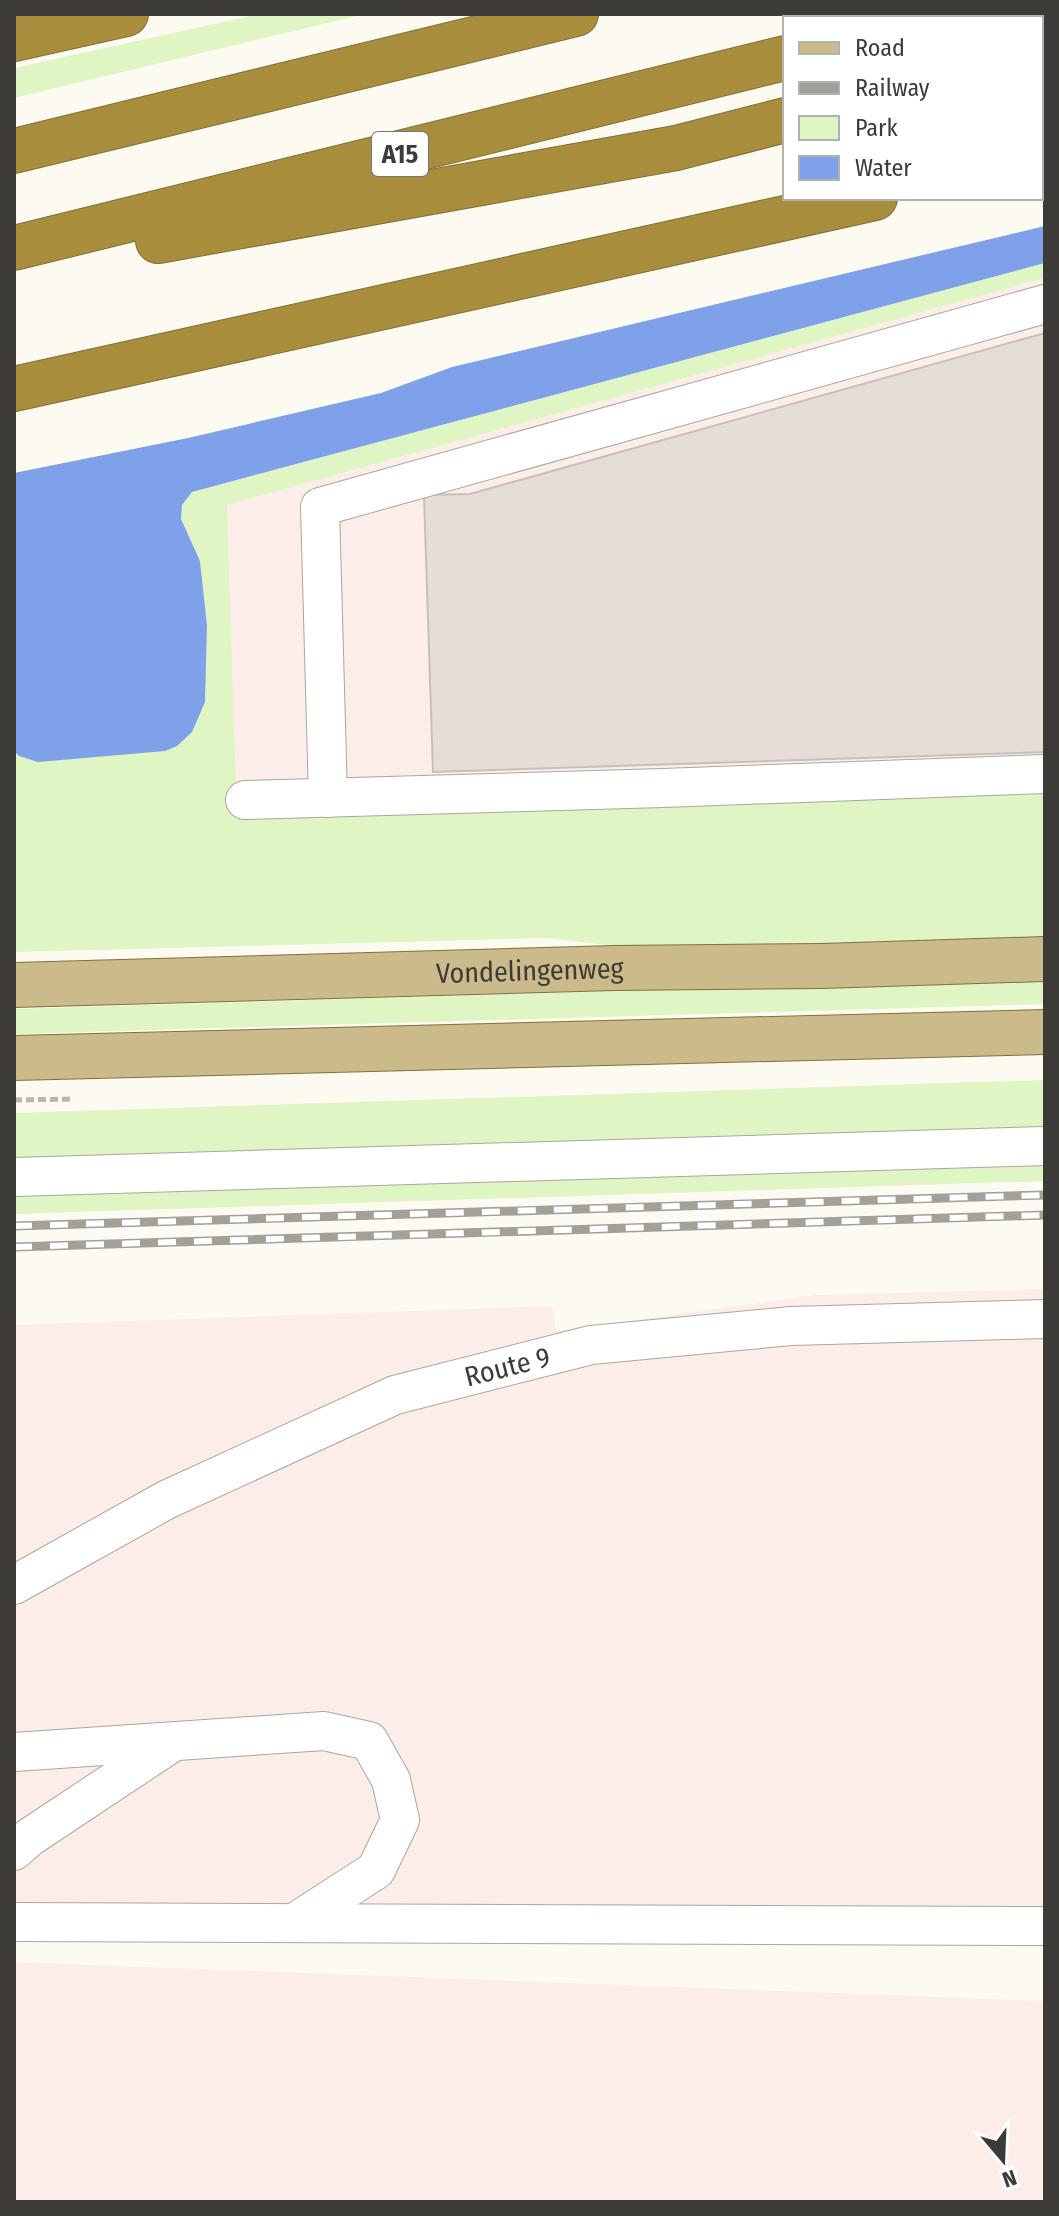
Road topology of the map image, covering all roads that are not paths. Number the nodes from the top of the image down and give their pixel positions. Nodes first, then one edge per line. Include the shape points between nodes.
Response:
1 (126, 14) edge
2 (576, 14) edge
3 (14, 39) edge
4 (783, 58) edge
5 (783, 121) edge
6 (14, 151) edge
7 (866, 200) edge
8 (14, 248) edge
9 (14, 267) edge
10 (1045, 304) edge
11 (14, 389) edge
12 (1045, 774) edge
13 (328, 798) junction
14 (245, 800) dead end
15 (1045, 959) edge
16 (14, 985) edge
17 (1045, 1032) edge
18 (14, 1058) edge
19 (1045, 1146) edge
20 (14, 1177) edge
21 (1045, 1319) edge
22 (14, 1585) edge
23 (175, 1740) junction
24 (14, 1752) edge
25 (14, 1851) edge
26 (14, 1922) edge
27 (294, 1923) junction
28 (1045, 1926) edge

1 - 3 highway
2 - 6 highway
4 - 8 highway, A15
5 - 9 highway, A15 via 676,148
7 - 11 highway
10 - 13 lane via 320,507
12 - 13 lane
13 - 14 lane
15 - 16 main road, Vondelingenweg
17 - 18 main road
19 - 20 lane
21 - 22 lane, Route 9 via 791,1326 576,1348 395,1395 166,1500
23 - 24 lane
23 - 25 lane
23 - 27 lane via 324,1731 369,1741 391,1780 400,1820 376,1870
26 - 27 lane
27 - 28 lane

